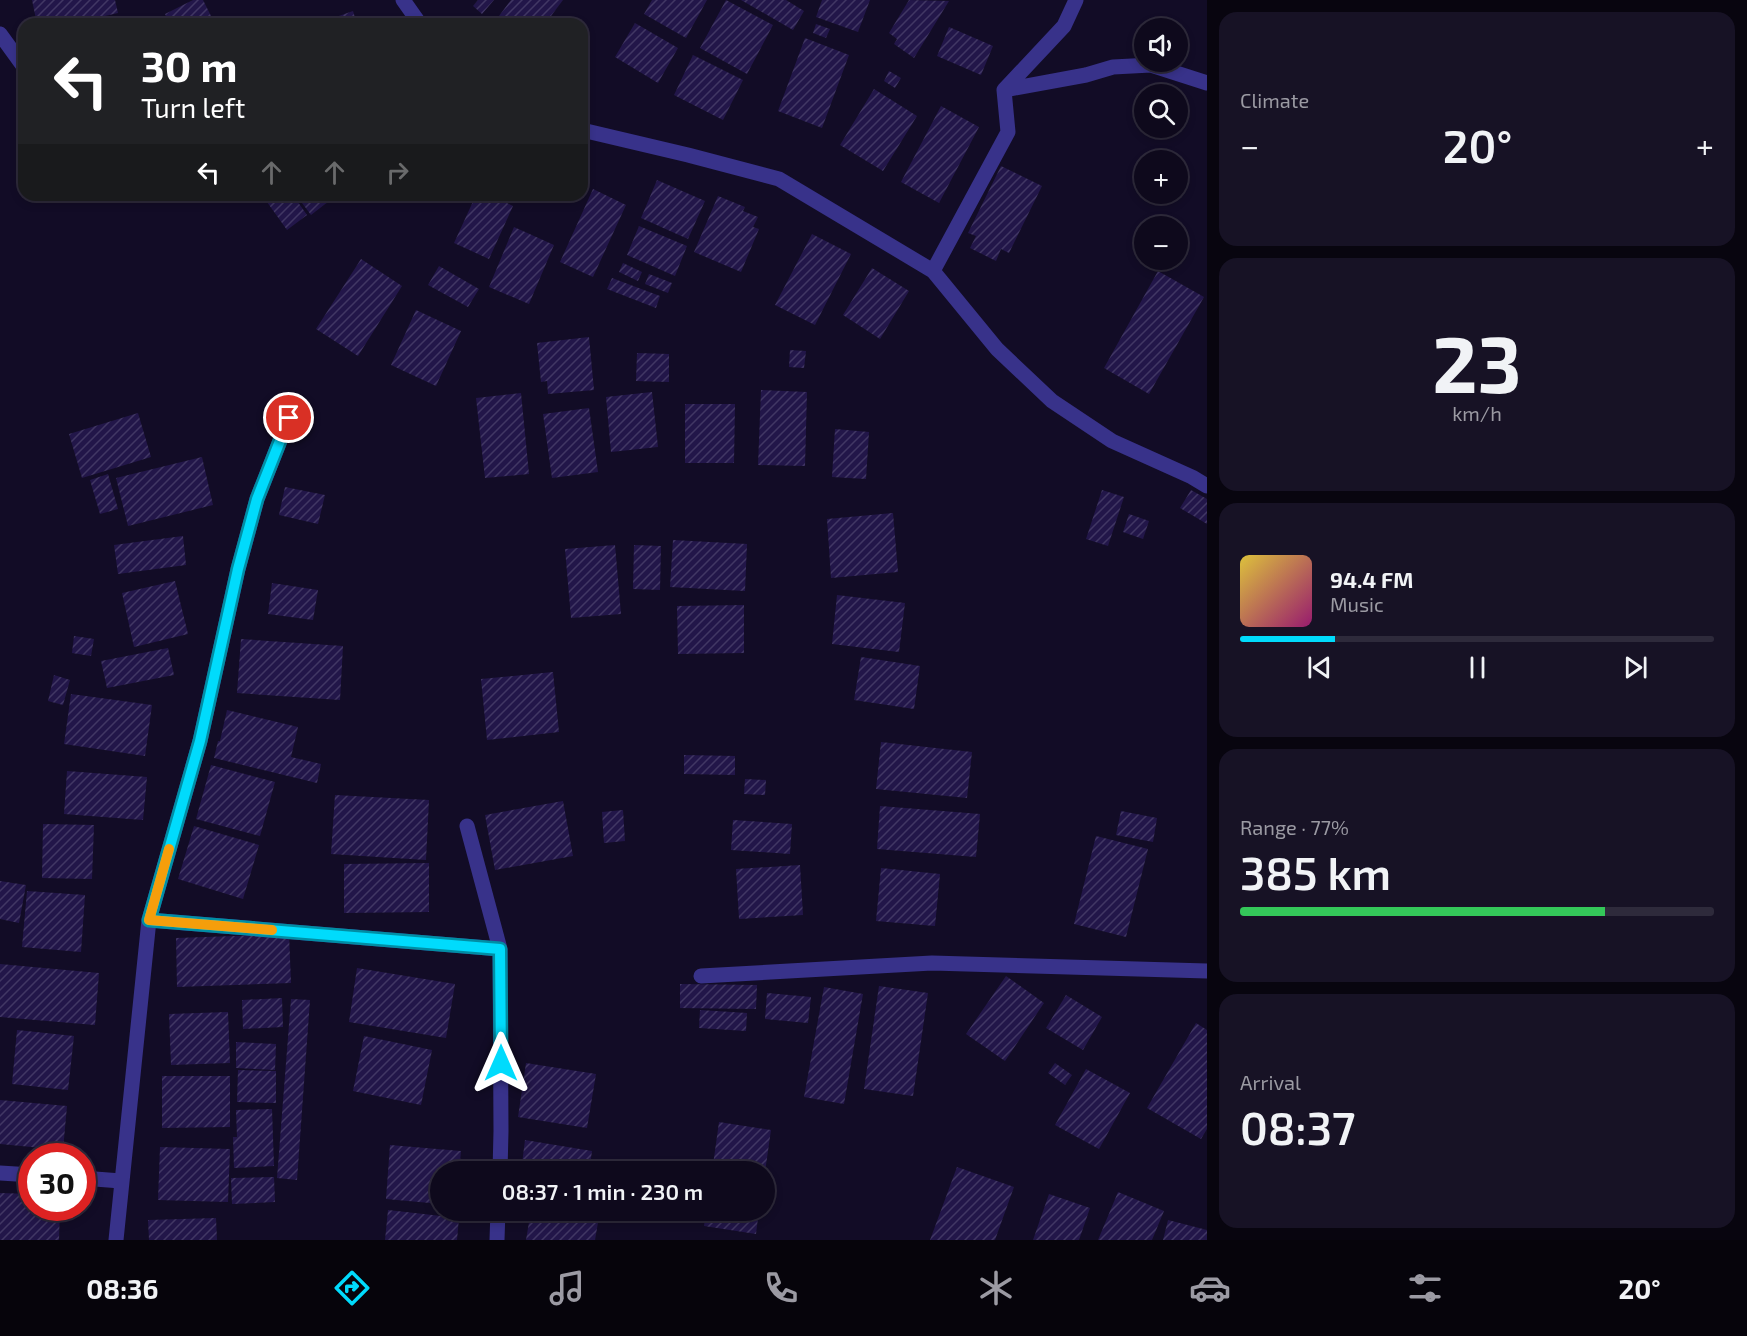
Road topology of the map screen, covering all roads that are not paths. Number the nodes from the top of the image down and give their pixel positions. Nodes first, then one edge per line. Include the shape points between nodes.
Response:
1 (403, 0) edge
2 (1076, 0) edge
3 (416, 18) edge
4 (0, 34) edge
5 (18, 59) edge
6 (1207, 83) edge
7 (1004, 90) junction
8 (588, 131) edge
9 (933, 271) junction
10 (289, 418) dead end
11 (1207, 486) edge
12 (467, 826) dead end
13 (149, 920) junction
14 (500, 949) junction
15 (1207, 971) edge
16 (701, 976) dead end
17 (500, 1161) edge
18 (0, 1173) edge
19 (18, 1174) edge
20 (96, 1179) edge
21 (121, 1181) junction
22 (498, 1221) edge
23 (116, 1240) edge
24 (497, 1240) edge

1 - 3 street
2 - 7 street via 1064,26
4 - 5 street
6 - 7 street via 1151,65 1113,67
7 - 9 street via 1008,132
8 - 9 street via 779,179
9 - 11 street via 997,349 1052,401 1112,441
10 - 13 street via 257,499 200,741
12 - 14 street
13 - 14 street
13 - 21 street
14 - 17 street
15 - 16 street via 932,963
18 - 19 street
20 - 21 street
21 - 23 street
22 - 24 street

